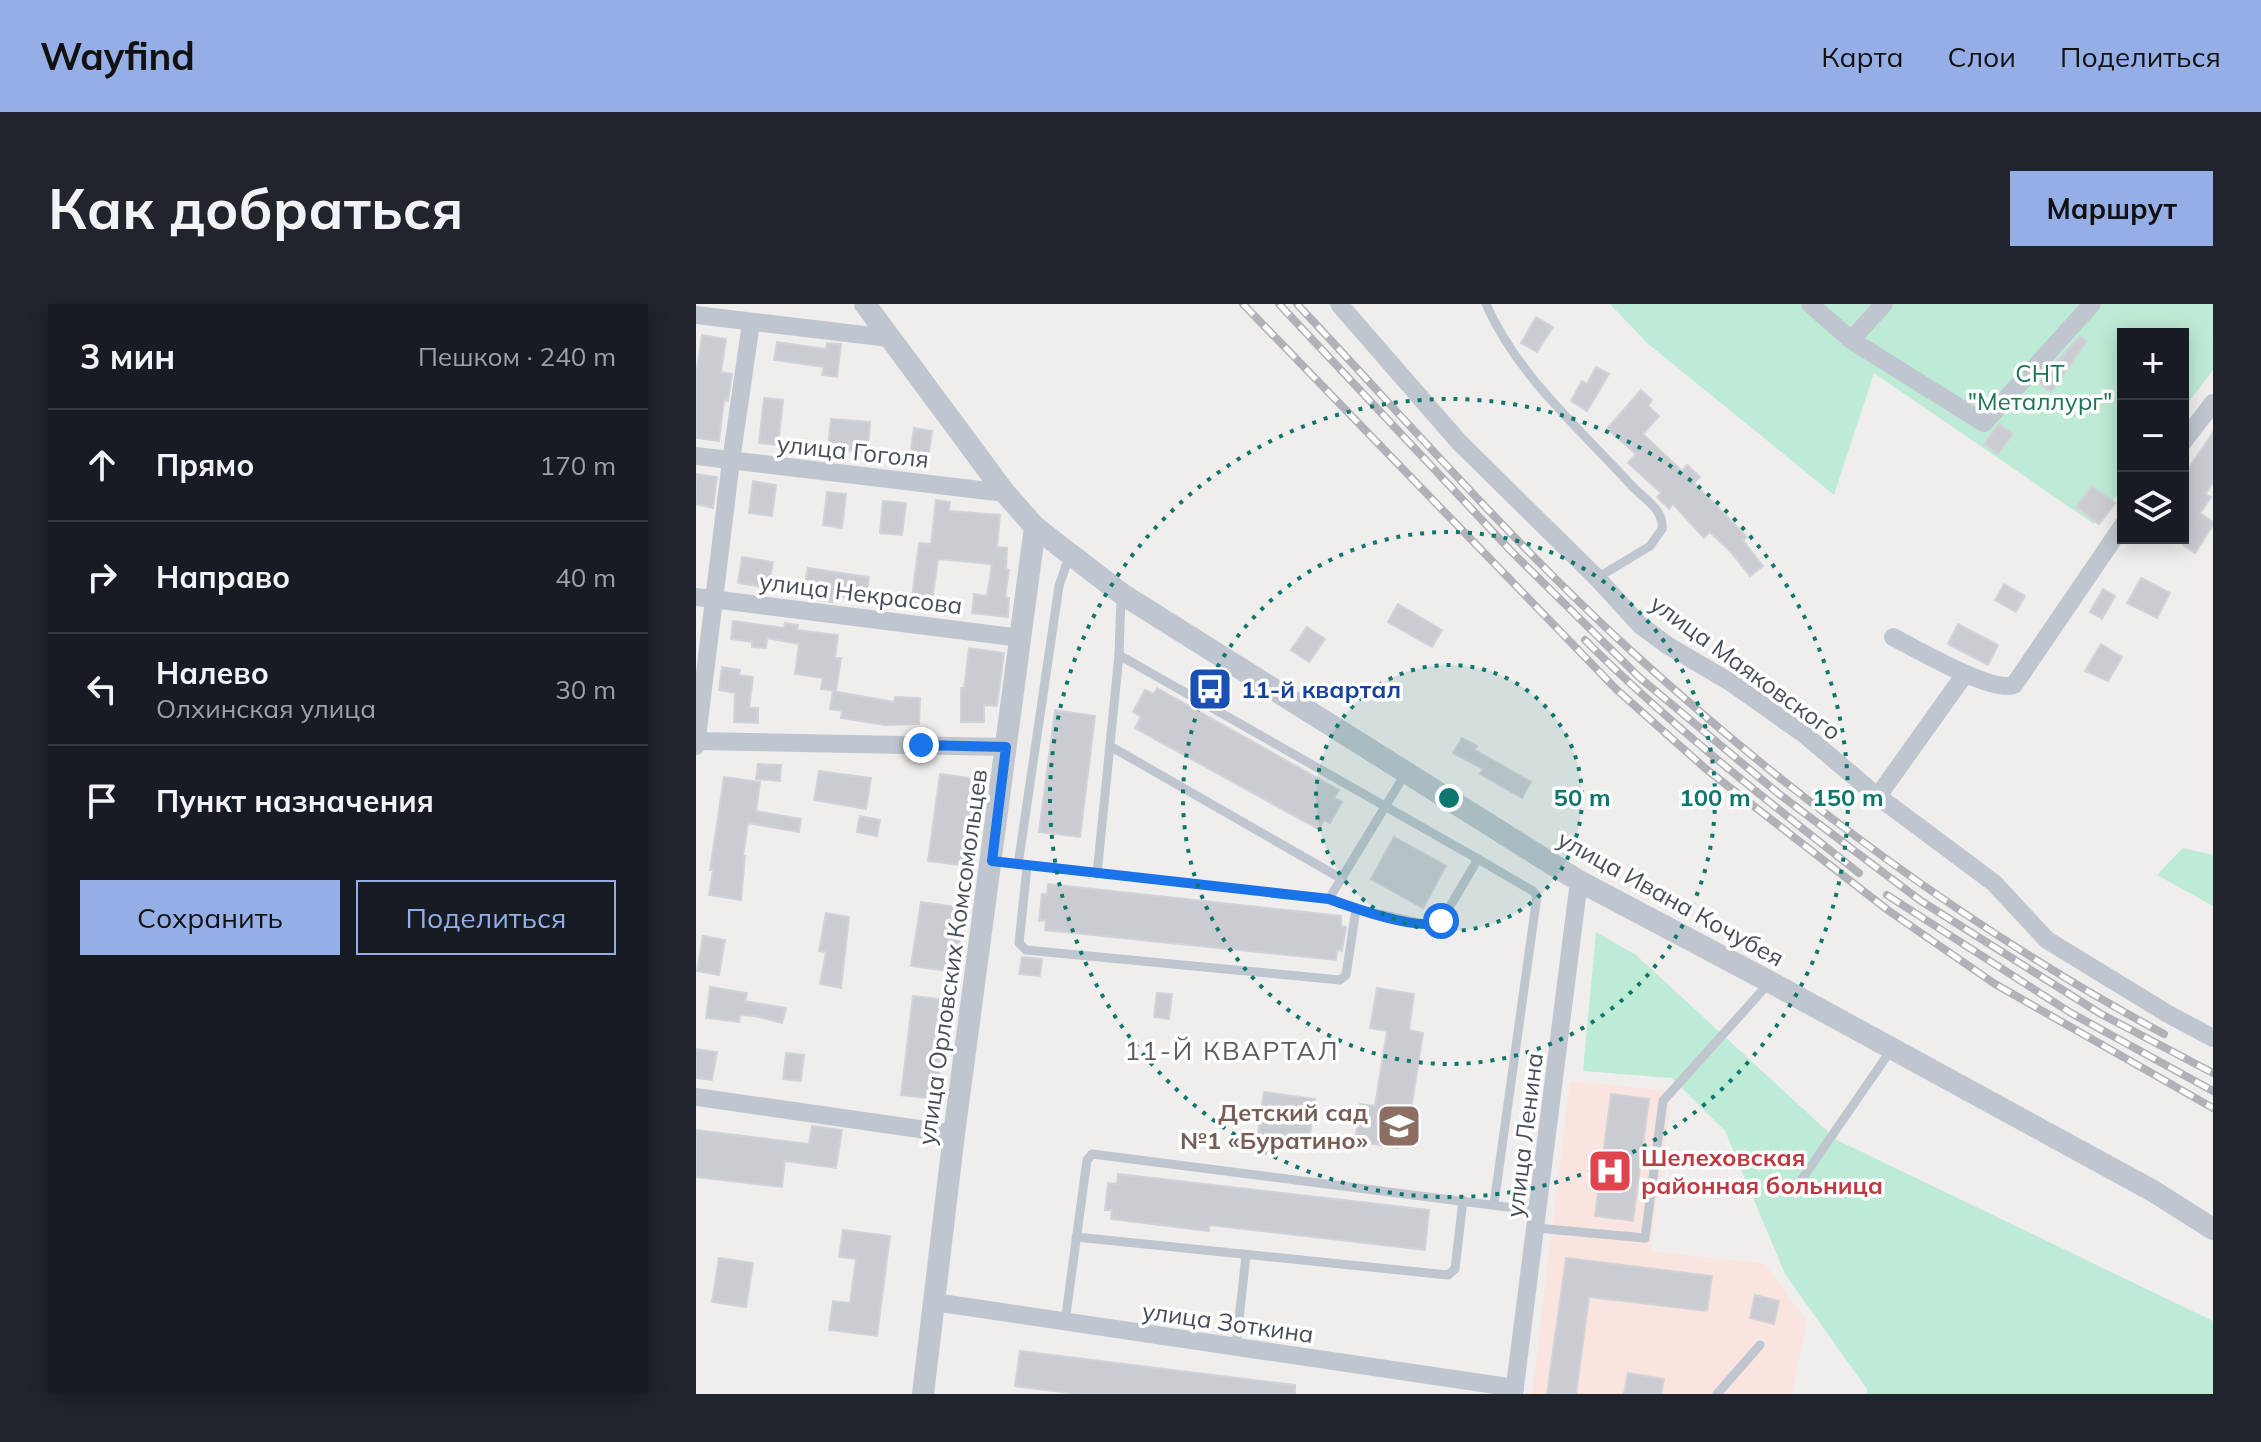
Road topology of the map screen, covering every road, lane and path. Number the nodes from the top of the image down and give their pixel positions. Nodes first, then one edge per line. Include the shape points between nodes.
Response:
1 (865, 304) edge
2 (1486, 304) edge
3 (1810, 304) edge
4 (1884, 304) edge
5 (2092, 304) edge
6 (1346, 308) edge
7 (696, 315) edge
8 (751, 323) junction
9 (889, 338) junction
10 (1851, 340) junction
11 (2213, 403) edge
12 (2189, 434) edge
13 (696, 456) edge
14 (731, 461) junction
15 (1005, 493) junction
16 (1035, 527) junction
17 (2117, 534) edge
18 (1070, 554) junction
19 (1597, 578) junction
20 (1122, 594) junction
21 (705, 598) edge
22 (1893, 637) dead end
23 (1021, 638) junction
24 (1119, 655) junction
25 (1965, 674) junction
26 (696, 743) edge
27 (1110, 746) junction
28 (1006, 747) junction
29 (1405, 774) junction
30 (1878, 796) junction
31 (1386, 807) junction
32 (1478, 859) junction
33 (992, 861) junction
34 (1022, 866) junction
35 (1097, 874) junction
36 (1342, 879) junction
37 (1579, 881) junction
38 (1329, 899) junction
39 (1356, 909) junction
40 (1770, 982) junction
41 (2213, 1038) edge
42 (1891, 1050) junction
43 (696, 1097) edge
44 (954, 1134) junction
45 (1793, 1192) dead end
46 (1463, 1200) junction
47 (1494, 1204) junction
48 (1537, 1220) junction
49 (2213, 1229) edge
50 (1076, 1237) junction
51 (1246, 1255) junction
52 (934, 1302) junction
53 (1065, 1322) junction
54 (1760, 1345) dead end
55 (1236, 1348) junction
56 (1515, 1391) edge
57 (923, 1394) edge
58 (1717, 1394) edge

1 - 9 street, улица Ивана Кочубея
2 - 19 lane via 1516,358 1660,513 1662,529 1650,546
3 - 10 street
4 - 10 street
5 - 10 street via 1984,423
6 - 19 street, улица Маяковского via 1459,442
7 - 8 street
8 - 9 street
8 - 14 street
9 - 15 street, улица Ивана Кочубея
11 - 12 street
13 - 14 street, улица Гоголя
14 - 15 street, улица Гоголя
14 - 21 street
15 - 16 street, улица Ивана Кочубея
16 - 18 street, улица Ивана Кочубея
16 - 23 street, улица Орловских Комсомольцев
17 - 25 street via 2014,685 2004,687
18 - 20 street, улица Ивана Кочубея
18 - 34 lane via 1059,586
19 - 30 street, улица Маяковского via 1652,635 1730,682
20 - 24 lane
20 - 29 street, улица Ивана Кочубея
21 - 23 street, улица Некрасова
21 - 26 street
22 - 25 street
23 - 28 street, улица Орловских Комсомольцев
24 - 27 lane
24 - 31 lane
25 - 30 street
26 - 28 street
27 - 35 lane
27 - 36 lane
28 - 33 street, улица Орловских Комсомольцев
29 - 31 lane
29 - 37 street, улица Ивана Кочубея
30 - 41 street, улица Маяковского via 1994,883 2047,940
31 - 32 lane
31 - 36 lane
32 - 39 lane via 1436,924
32 - 47 lane via 1533,891 1538,901
33 - 34 lane
33 - 44 street, улица Орловских Комсомольцев
34 - 35 lane
34 - 39 lane via 1019,943 1026,950 1340,980 1346,975
35 - 38 lane
36 - 38 lane
37 - 40 street, улица Ивана Кочубея
37 - 48 street, улица Ленина
38 - 39 lane
40 - 42 street, улица Ивана Кочубея
40 - 48 lane via 1663,1101 1645,1238
42 - 45 lane
42 - 49 street, улица Ивана Кочубея via 2153,1191
43 - 44 street
44 - 52 street, улица Орловских Комсомольцев
46 - 47 lane
46 - 50 lane via 1094,1154 1087,1160
46 - 51 lane via 1455,1269 1448,1275
47 - 48 lane
48 - 56 street, улица Ленина
50 - 51 lane
50 - 53 lane
51 - 55 lane
52 - 53 street, улица Зоткина
52 - 57 street, улица Орловских Комсомольцев
53 - 55 street, улица Зоткина
54 - 58 lane
55 - 56 street, улица Зоткина

